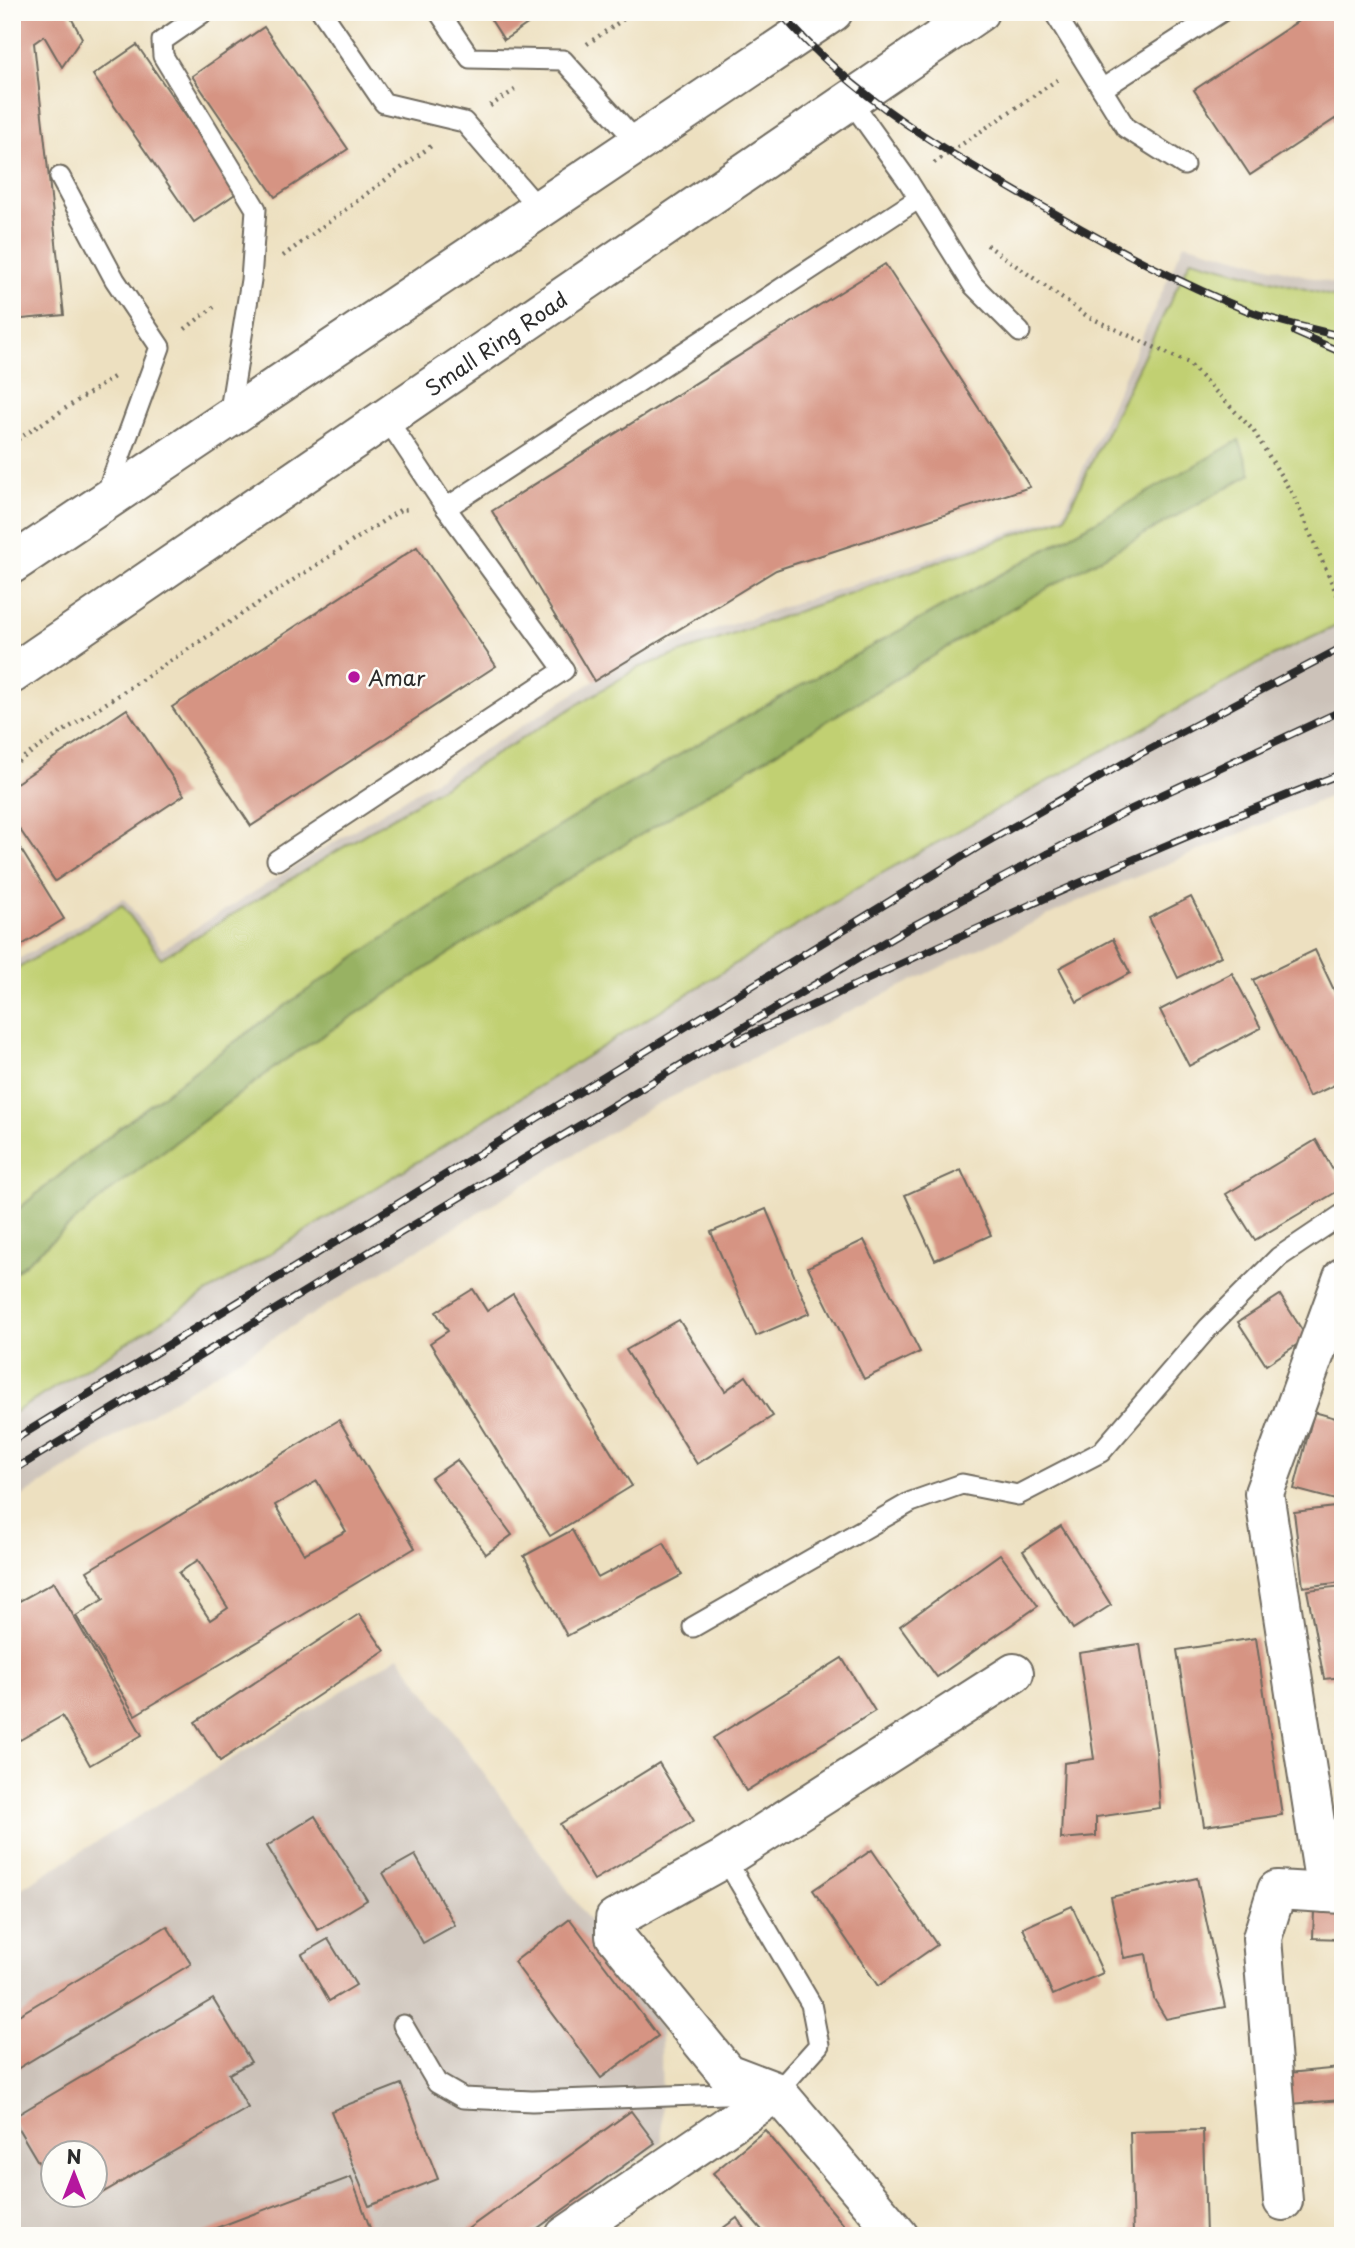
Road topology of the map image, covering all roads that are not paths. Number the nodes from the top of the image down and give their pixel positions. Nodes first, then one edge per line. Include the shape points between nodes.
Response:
1 (204, 12) edge
2 (322, 12) edge
3 (439, 12) edge
4 (832, 12) edge
5 (979, 12) edge
6 (1054, 12) edge
7 (1221, 12) edge
8 (1102, 89) junction
9 (850, 100) junction
10 (637, 142) junction
11 (1184, 165) dead end
12 (60, 177) dead end
13 (918, 199) junction
14 (539, 209) junction
15 (1020, 332) dead end
16 (228, 419) junction
17 (387, 419) junction
18 (103, 504) junction
19 (446, 508) junction
20 (12, 564) edge
21 (12, 674) edge
22 (277, 860) dead end
23 (1343, 1214) edge
24 (1343, 1277) edge
25 (693, 1627) dead end
26 (1014, 1672) dead end
27 (725, 1858) junction
28 (1334, 1894) edge
29 (403, 2025) dead end
30 (777, 2092) junction
31 (1283, 2201) dead end
32 (565, 2236) edge
33 (900, 2236) edge

1 - 16 lane via 162,41 163,56 256,209
2 - 14 lane via 384,103 464,122
3 - 10 lane via 470,58 563,60
4 - 10 main road
5 - 9 main road, Small Ring Road
6 - 8 lane
7 - 8 lane
8 - 11 lane via 1126,128
9 - 13 lane
9 - 17 main road, Small Ring Road
10 - 14 main road
12 - 18 lane via 115,280 160,347
13 - 15 lane via 973,285
13 - 19 lane
14 - 16 main road
16 - 18 main road
17 - 19 lane
17 - 21 main road, Small Ring Road
18 - 20 main road
19 - 22 lane via 564,670
23 - 25 lane via 1279,1257 1208,1328 1101,1452 1018,1495 962,1484 911,1502
24 - 28 main road via 1264,1493
26 - 27 main road
27 - 30 lane via 811,2004 819,2045
27 - 30 main road via 615,1919 615,1936 727,2073
28 - 31 main road via 1277,1890 1262,1938
29 - 30 lane via 437,2083 463,2098 532,2101
30 - 32 main road
30 - 33 main road

